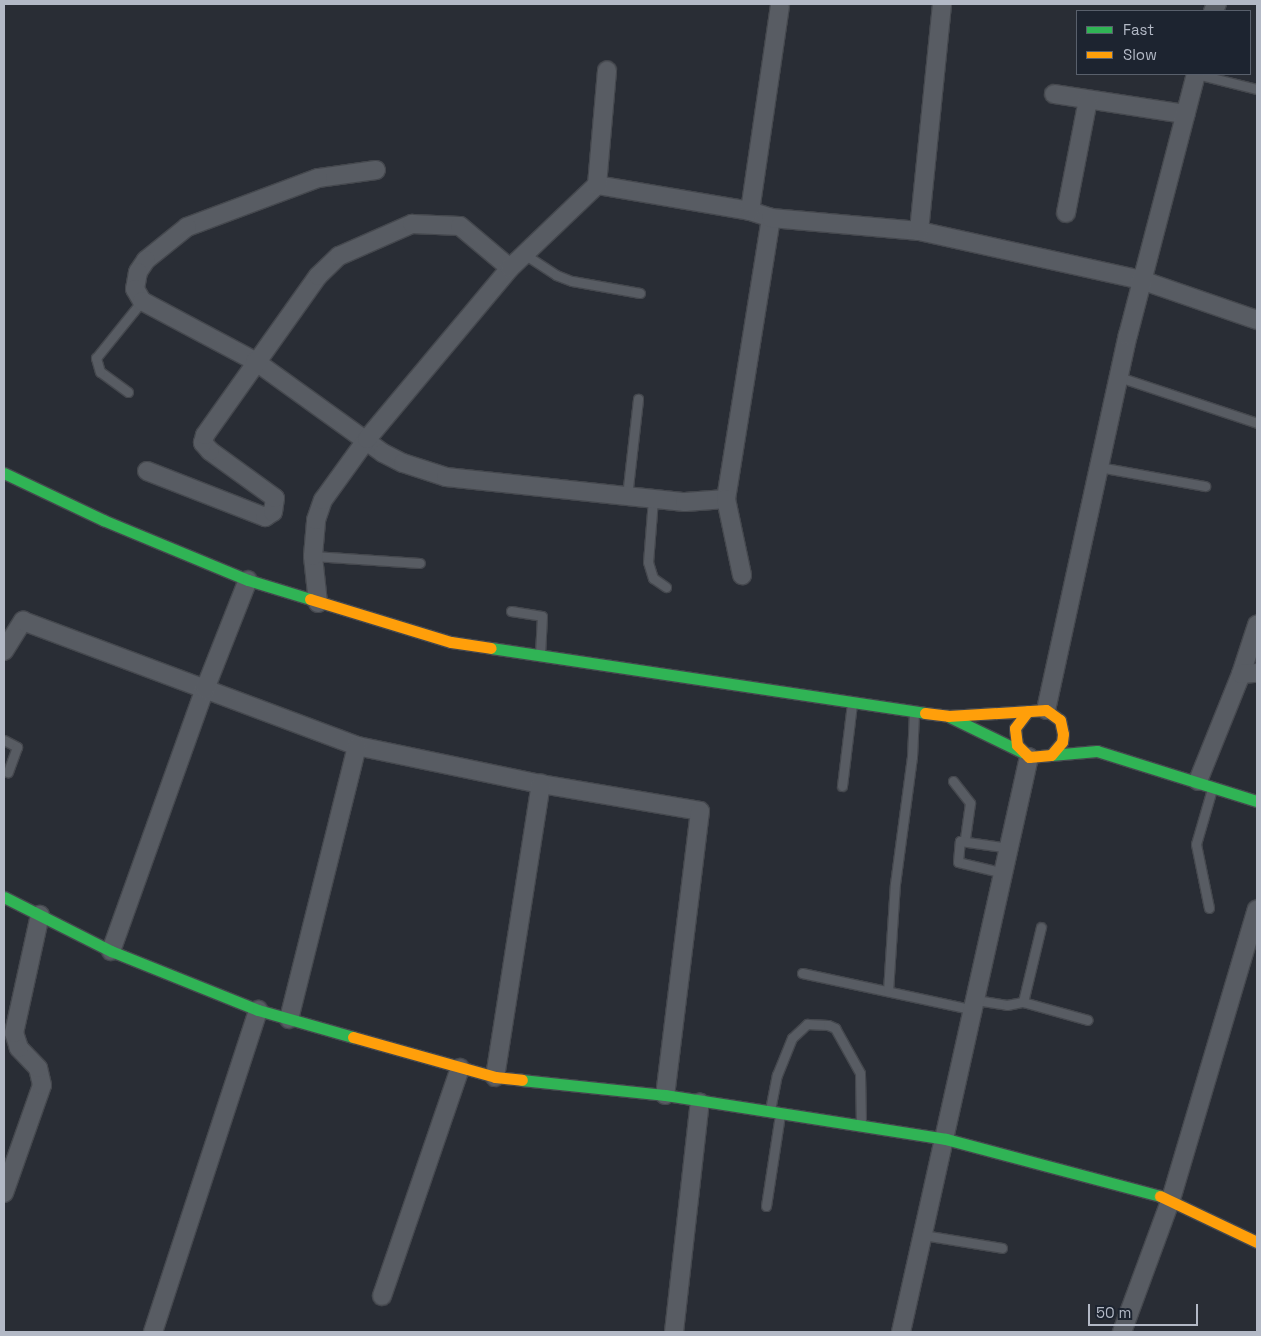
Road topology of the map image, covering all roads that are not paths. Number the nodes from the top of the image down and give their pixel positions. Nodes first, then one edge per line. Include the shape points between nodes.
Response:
1 (942, 4) edge
2 (780, 6) dead end
3 (607, 70) dead end
4 (1196, 75) edge
5 (1200, 75) edge
6 (1257, 89) edge
7 (1054, 94) dead end
8 (1088, 100) junction
9 (1185, 114) junction
10 (376, 170) dead end
11 (597, 185) junction
12 (750, 211) junction
13 (1066, 213) dead end
14 (771, 218) junction
15 (919, 231) junction
16 (524, 254) junction
17 (510, 268) junction
18 (1142, 280) junction
19 (640, 293) dead end
20 (142, 301) junction
21 (1257, 320) edge
22 (255, 361) junction
23 (1119, 377) junction
24 (128, 392) dead end
25 (638, 400) dead end
26 (1257, 423) edge
27 (367, 439) junction
28 (1099, 467) junction
29 (147, 470) dead end
30 (4, 473) edge
31 (1205, 486) dead end
32 (627, 496) junction
33 (653, 499) junction
34 (726, 499) junction
35 (313, 556) junction
36 (420, 563) dead end
37 (742, 575) dead end
38 (248, 580) junction
39 (666, 587) dead end
40 (318, 603) junction
41 (511, 612) dead end
42 (1257, 625) edge
43 (6, 644) edge
44 (540, 656) junction
45 (1249, 674) edge
46 (205, 689) junction
47 (852, 700) junction
48 (914, 710) junction
49 (1044, 714) junction
50 (948, 716) junction
51 (4, 740) edge
52 (357, 746) junction
53 (1097, 751) junction
54 (1025, 755) junction
55 (1051, 755) junction
56 (8, 772) dead end
57 (953, 781) dead end
58 (541, 784) junction
59 (1205, 784) junction
60 (842, 786) dead end
61 (1257, 800) edge
62 (965, 839) junction
63 (1009, 848) junction
64 (1004, 873) junction
65 (4, 897) edge
66 (1208, 908) dead end
67 (1257, 909) edge
68 (40, 915) junction
69 (1041, 926) dead end
70 (111, 951) junction
71 (802, 973) dead end
72 (888, 992) junction
73 (1023, 1002) junction
74 (975, 1005) junction
75 (258, 1010) junction
76 (289, 1019) junction
77 (1088, 1020) dead end
78 (460, 1068) junction
79 (495, 1077) junction
80 (665, 1096) junction
81 (700, 1102) junction
82 (775, 1111) junction
83 (860, 1125) junction
84 (946, 1139) junction
85 (4, 1193) edge
86 (1171, 1199) junction
87 (766, 1206) dead end
88 (924, 1235) junction
89 (1257, 1242) edge
90 (1002, 1248) dead end
91 (382, 1296) dead end
92 (153, 1332) edge
93 (674, 1332) edge
94 (901, 1332) edge
95 (1122, 1332) edge

1 - 15 street
2 - 12 street
3 - 11 street
4 - 9 street
5 - 6 lane
7 - 8 street
8 - 9 street
8 - 13 street
9 - 18 street
10 - 20 street via 318,178 188,227 146,260 138,272 135,289
11 - 12 street
11 - 16 street
12 - 14 street
14 - 15 street
14 - 34 street
15 - 18 street
16 - 17 street
16 - 19 lane via 556,275 572,281
17 - 22 street via 460,226 412,224 340,256 318,276
17 - 27 street
18 - 21 street
18 - 23 street
20 - 22 street
20 - 24 lane via 96,358 100,372
22 - 27 street
22 - 29 street via 205,435 203,443 275,498 273,512 264,517
23 - 26 lane
23 - 28 street
25 - 32 lane
27 - 32 street via 403,464 446,477
27 - 35 street via 323,500 316,520
28 - 31 lane
28 - 49 street
30 - 38 street via 103,520
32 - 33 street
33 - 34 street via 686,502
33 - 39 lane via 648,562 653,578
34 - 37 street
35 - 36 lane
35 - 40 street
38 - 40 street
38 - 46 street
40 - 44 street via 451,642
41 - 44 lane via 542,616
42 - 45 street
43 - 46 street via 22,621
44 - 47 street
45 - 59 street
46 - 52 street
46 - 70 street
47 - 48 street
47 - 60 lane
48 - 50 street
48 - 72 lane via 912,757 895,884
49 - 50 street
49 - 53 street
49 - 54 street via 1015,728 1016,745
49 - 55 street via 1062,742
50 - 54 street
51 - 56 lane via 17,747
52 - 58 street
52 - 76 street
53 - 55 street
53 - 59 street
54 - 55 street
54 - 63 street
57 - 62 lane via 970,803
58 - 79 street
58 - 80 street via 700,811
59 - 61 street
59 - 66 lane via 1196,844
62 - 63 lane
62 - 64 lane via 960,841 958,862
63 - 64 street
64 - 74 street
65 - 68 street
67 - 86 street
68 - 70 street
68 - 85 street via 14,1033 19,1048 38,1068 42,1084
69 - 73 lane
70 - 75 street
71 - 72 lane
72 - 74 lane
73 - 74 lane
73 - 77 lane
74 - 84 street
75 - 76 street
75 - 92 street
76 - 78 street
78 - 79 street
78 - 91 street
79 - 80 street
80 - 81 street
81 - 82 street
81 - 93 street
82 - 83 street
82 - 83 lane via 777,1074 792,1038 807,1024 828,1025 838,1032 860,1073
82 - 87 lane
83 - 84 street
84 - 86 street
84 - 88 street
86 - 89 street
86 - 95 street
88 - 90 lane
88 - 94 street

